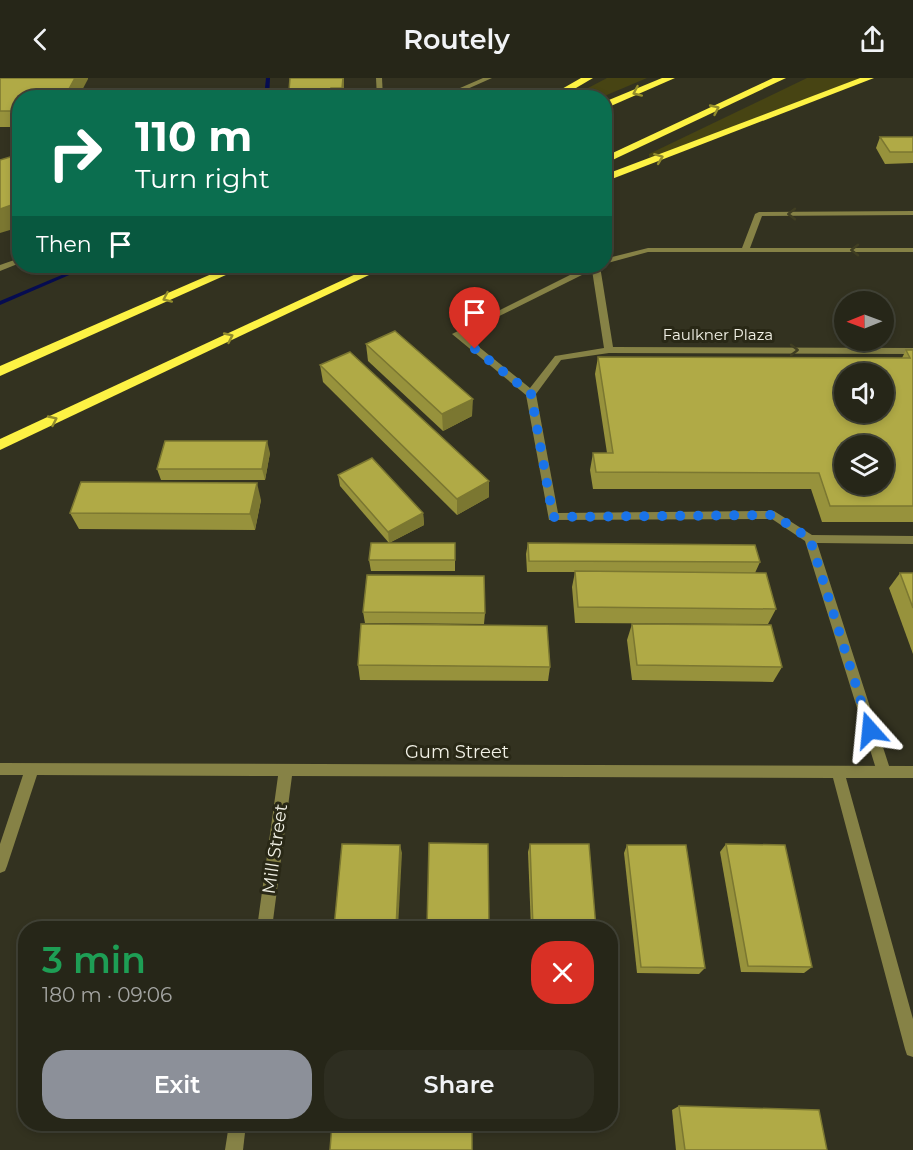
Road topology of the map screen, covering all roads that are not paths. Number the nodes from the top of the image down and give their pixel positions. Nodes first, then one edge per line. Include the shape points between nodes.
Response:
1 (489, 78) edge
2 (588, 78) edge
3 (670, 78) edge
4 (781, 78) edge
5 (869, 78) edge
6 (460, 90) edge
7 (566, 90) edge
8 (612, 103) edge
9 (612, 157) edge
10 (612, 176) edge
11 (913, 213) edge
12 (745, 250) junction
13 (913, 250) edge
14 (612, 260) edge
15 (223, 273) edge
16 (366, 273) edge
17 (581, 273) edge
18 (596, 273) edge
19 (609, 350) junction
20 (913, 351) edge
21 (0, 371) edge
22 (531, 394) junction
23 (0, 444) edge
24 (810, 539) junction
25 (913, 540) edge
26 (0, 769) edge
27 (32, 769) junction
28 (286, 770) junction
29 (838, 772) junction
30 (884, 772) junction
31 (913, 772) edge
32 (0, 866) edge
33 (265, 921) edge
34 (913, 1049) edge
35 (237, 1131) edge
36 (234, 1150) edge

1 - 6 street
2 - 7 highway
3 -> 8 highway
9 -> 4 highway
10 -> 5 highway
11 -> 12 street via 759,214
13 -> 12 street
12 - 14 street via 648,250
15 -> 21 highway
23 -> 16 highway
17 - 22 street via 457,334
18 - 19 street
19 -> 20 street, Faulkner Plaza
19 - 22 street, Faulkner Plaza via 558,358
22 - 24 street via 553,517 774,515
24 - 25 street
24 - 30 street
26 - 27 street, Gum Street
27 - 28 street, Gum Street
27 - 32 street
28 - 29 street, Gum Street
28 - 33 street, Mill Street
29 - 30 street, Gum Street
29 - 34 street
30 - 31 street, Gum Street
35 - 36 street

